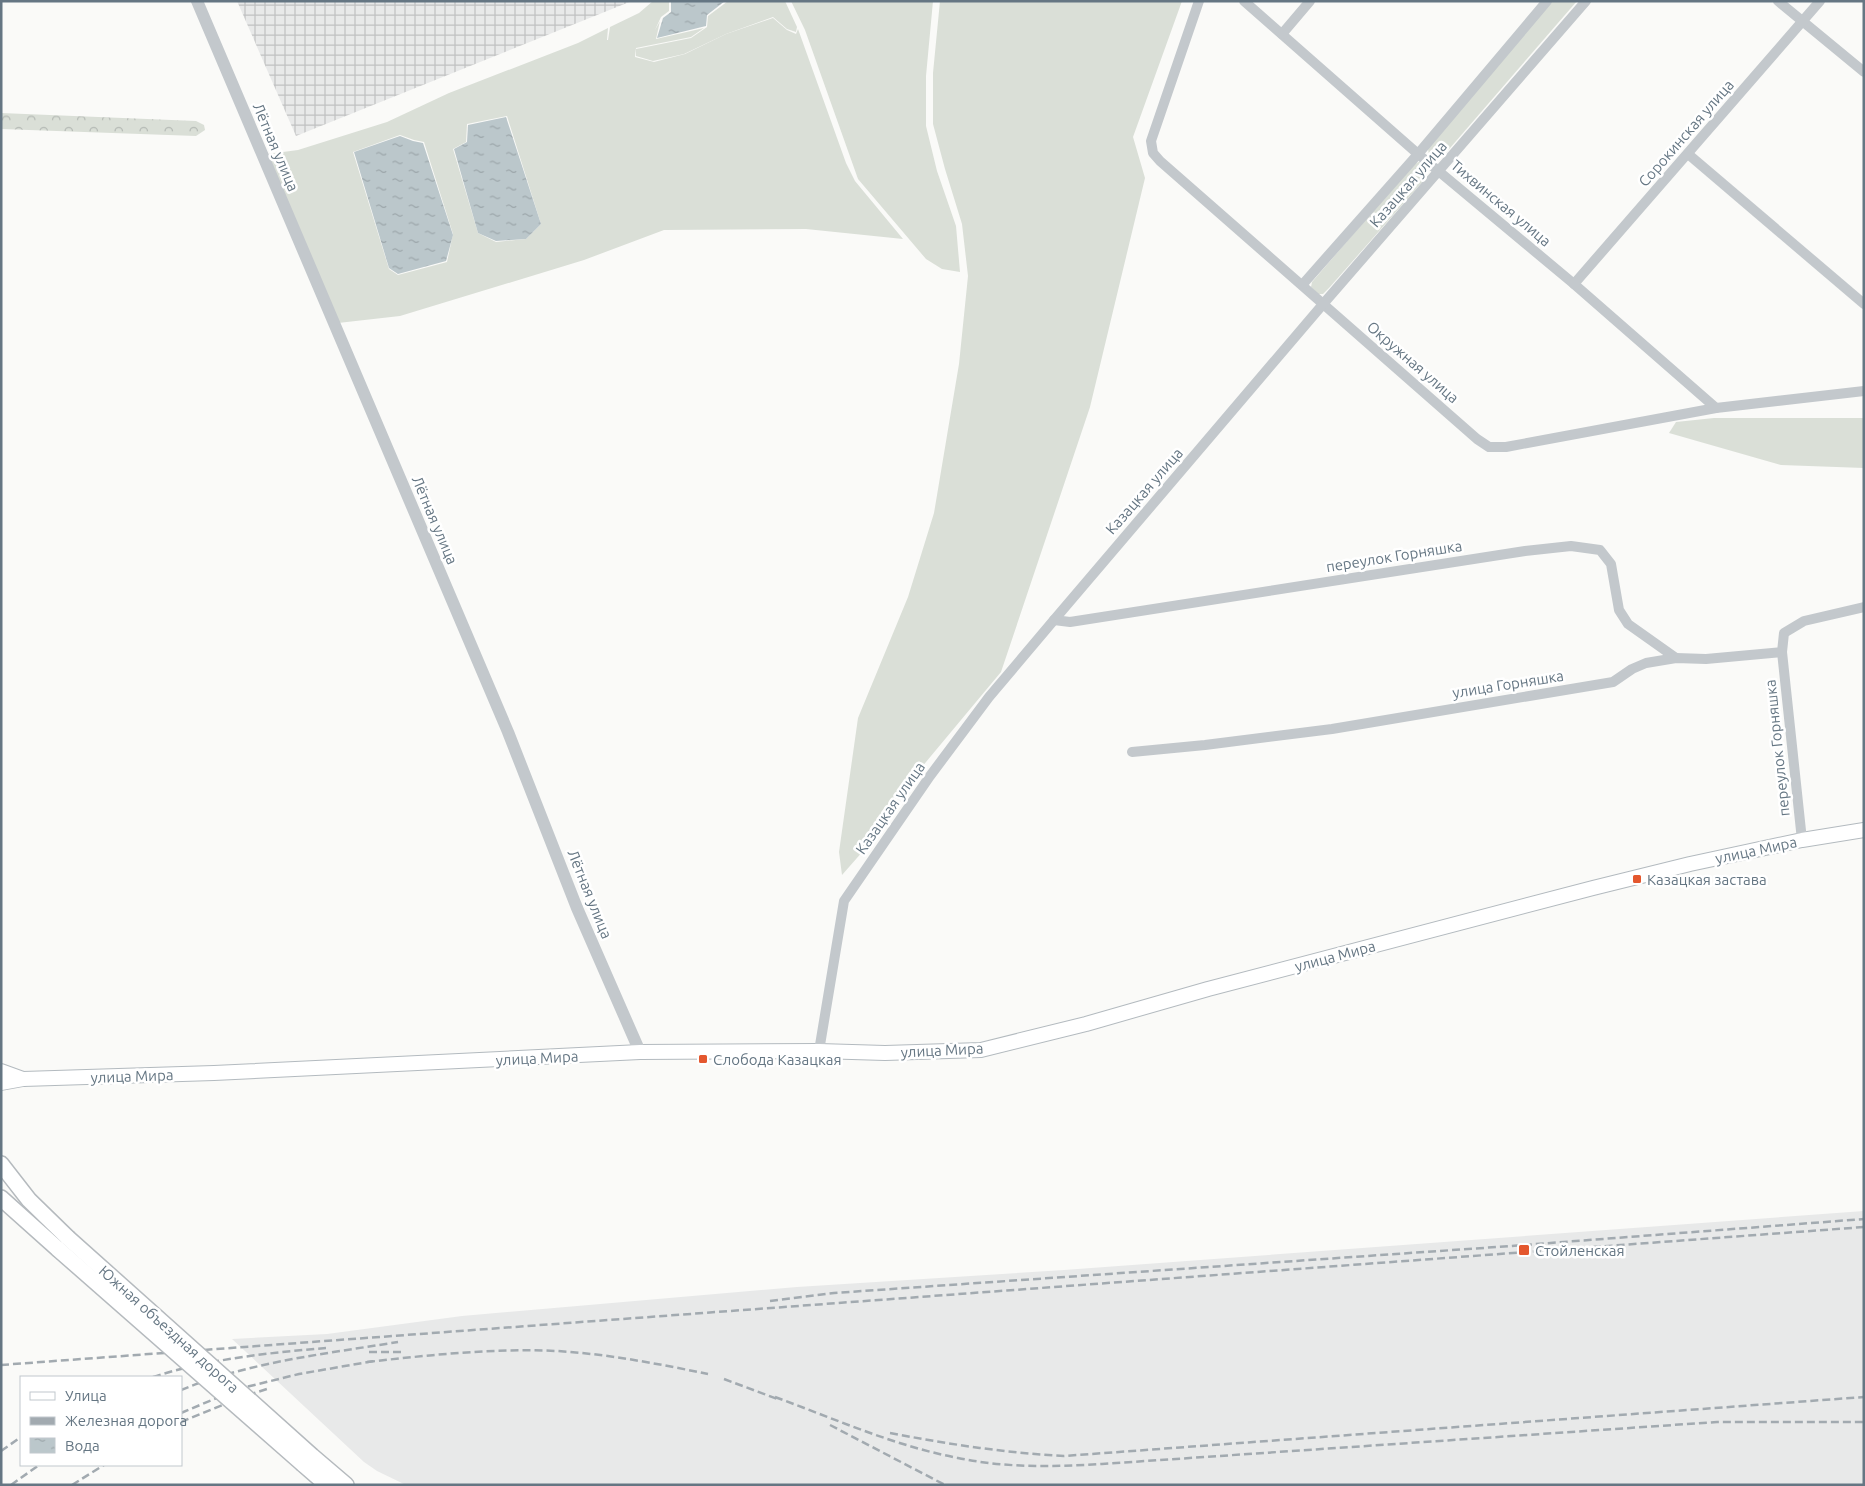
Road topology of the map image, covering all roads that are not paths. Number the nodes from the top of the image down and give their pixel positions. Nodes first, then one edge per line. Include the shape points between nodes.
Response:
1 (196, 1) edge
2 (1199, 1) edge
3 (1244, 1) edge
4 (1310, 1) edge
5 (1547, 1) edge
6 (1586, 1) edge
7 (1778, 1) edge
8 (1820, 1) edge
9 (1802, 22) junction
10 (1282, 34) junction
11 (1864, 72) edge
12 (1418, 154) junction
13 (1688, 154) junction
14 (1439, 171) junction
15 (1303, 284) junction
16 (1574, 284) junction
17 (1324, 303) junction
18 (1864, 304) edge
19 (1864, 391) edge
20 (1716, 408) junction
21 (1864, 607) edge
22 (1054, 620) junction
23 (1782, 652) junction
24 (1676, 658) junction
25 (1132, 752) dead end
26 (1864, 830) edge
27 (1802, 840) junction
28 (819, 1051) junction
29 (640, 1052) junction
30 (1, 1071) edge
31 (23, 1080) junction
32 (1, 1083) edge
33 (1, 1092) edge
34 (1, 1164) edge
35 (1, 1198) edge
36 (63, 1244) junction
37 (308, 1460) junction
38 (327, 1485) edge
39 (346, 1485) edge

1 - 29 street, Лётная улица via 504,723 577,908
2 - 15 street, Окружная улица via 1151,141 1153,153
3 - 10 street, Тихвинская улица
4 - 10 street
5 - 12 street, Казацкая улица
6 - 14 street, Казацкая улица
7 - 9 street
8 - 9 street, Сорокинская улица
9 - 11 street
9 - 13 street, Сорокинская улица
10 - 12 street, Тихвинская улица
12 - 14 street, Тихвинская улица
12 - 15 street, Казацкая улица
13 - 16 street, Сорокинская улица
13 - 18 street
14 - 16 street, Тихвинская улица
14 - 17 street, Казацкая улица
15 - 17 street, Окружная улица
16 - 20 street, Тихвинская улица
17 - 20 street, Окружная улица via 1489,447 1506,448
17 - 22 street, Казацкая улица
19 - 20 street, Окружная улица
21 - 23 street via 1804,621 1784,633
22 - 24 street, переулок Горняшка via 1070,622 1572,546 1600,550 1611,564 1619,610 1628,624
22 - 28 street, Казацкая улица via 989,697 844,900
23 - 24 street, улица Горняшка via 1706,659
23 - 27 street, переулок Горняшка
24 - 25 street, улица Горняшка via 1646,663 1613,682 1332,729
26 - 27 main road, улица Мира
27 - 28 main road, улица Мира via 1593,888 981,1050
28 - 29 main road, улица Мира
29 - 31 main road, улица Мира
30 - 31 main road, улица Мира
31 - 32 main road, улица Мира
31 - 33 main road, улица Мира
34 - 36 main road, Южная объездная дорога
35 - 36 main road, Южная объездная дорога
36 - 37 main road, Южная объездная дорога, bridge
37 - 38 main road, Южная объездная дорога
37 - 39 main road, Южная объездная дорога

